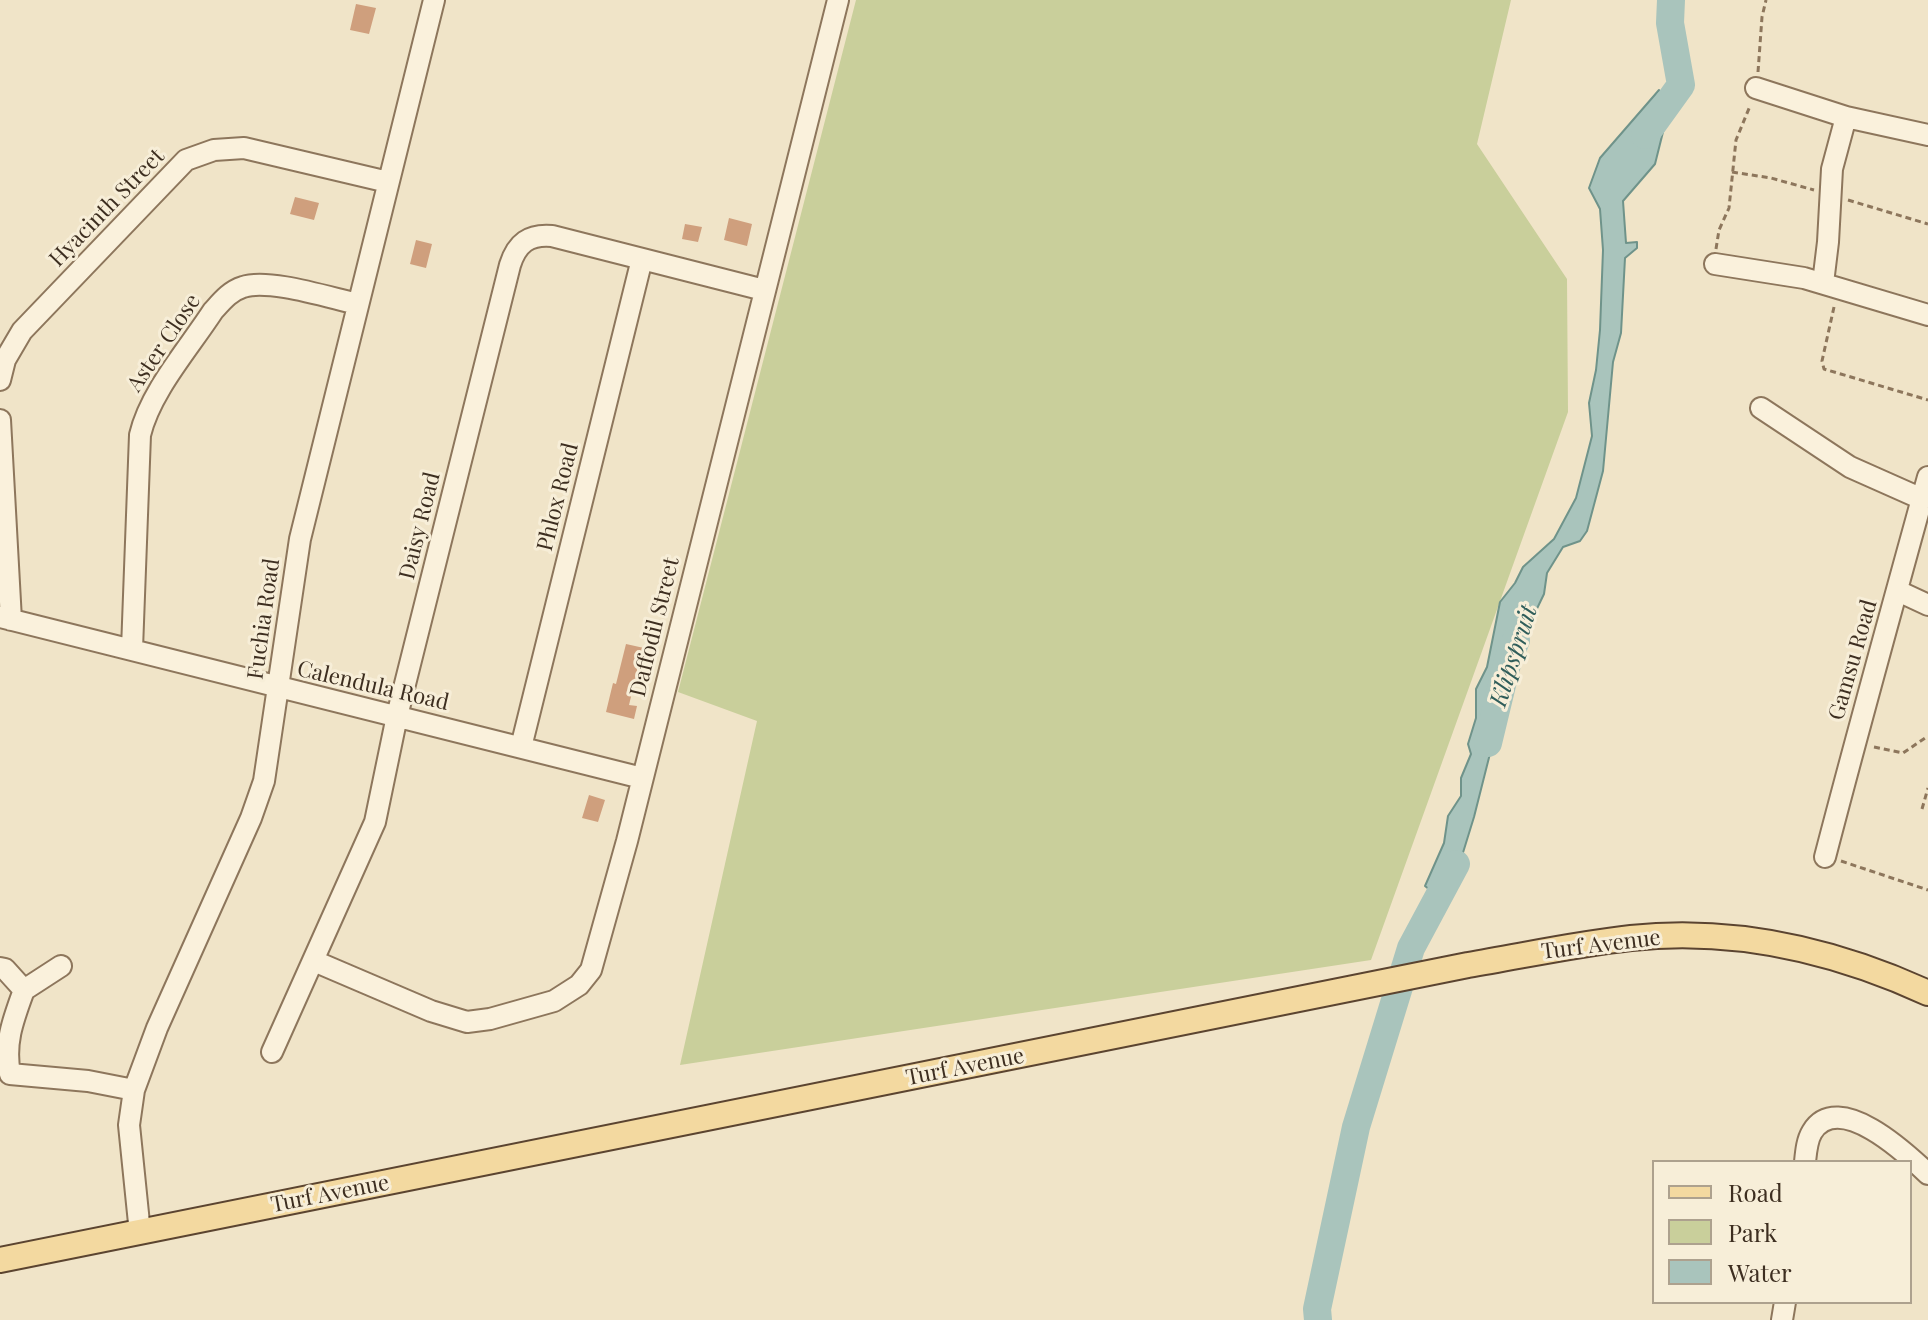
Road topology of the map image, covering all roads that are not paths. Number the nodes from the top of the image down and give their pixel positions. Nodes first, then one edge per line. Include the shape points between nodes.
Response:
1 (434, 0) edge
2 (838, 0) edge
3 (1756, 88) road end
4 (1846, 117) junction
5 (1928, 135) edge
6 (388, 182) junction
7 (642, 259) junction
8 (1715, 264) road end
9 (1831, 285) junction
10 (764, 290) junction
11 (358, 304) junction
12 (1928, 315) edge
13 (0, 380) edge
14 (1761, 408) dead end
15 (0, 420) edge
16 (1926, 488) edge
17 (1898, 591) junction
18 (1928, 605) edge
19 (6, 618) edge
20 (132, 649) junction
21 (278, 688) junction
22 (397, 716) junction
23 (521, 747) junction
24 (642, 778) junction
25 (1825, 857) road end
26 (314, 961) junction
27 (61, 966) dead end
28 (0, 968) edge
29 (24, 990) junction
30 (1928, 993) edge
31 (272, 1052) dead end
32 (5, 1075) edge
33 (134, 1090) junction
34 (1805, 1160) edge
35 (1911, 1160) edge
36 (1912, 1161) edge
37 (1928, 1174) edge
38 (140, 1233) junction
39 (0, 1260) edge

1 - 6 street, Fuchia Road
2 - 10 street, Daffodil Street
3 - 4 street
4 - 5 street
4 - 9 street via 1830,180
6 - 11 street, Fuchia Road
6 - 13 street, Hyacinth Street via 244,148 214,150 186,160 22,331
7 - 10 street, Daisy Road
7 - 22 street, Daisy Road via 544,235 523,242 513,256
7 - 23 street, Phlox Road
8 - 9 street
9 - 12 street
10 - 24 street, Daffodil Street
11 - 20 street, Aster Close via 268,285 242,287 213,311 154,399 140,435
11 - 21 street, Fuchia Road via 300,539
14 - 16 street via 1850,467
15 - 19 street
16 - 17 street, Gamsu Road
17 - 18 street
17 - 25 street, Gamsu Road
19 - 20 street, Calendula Road
20 - 21 street, Calendula Road
21 - 22 street, Calendula Road
21 - 33 street, Fuchia Road via 259,798
22 - 23 street, Calendula Road
22 - 26 street, Daisy Road via 375,822
23 - 24 street, Calendula Road
24 - 26 street, Daffodil Street via 596,959 586,978 563,997 467,1022
26 - 31 street, Daisy Road
27 - 29 street
28 - 29 street
29 - 32 street via 9,1035
30 - 38 main road, Turf Avenue via 1824,954 1743,938 1632,938 1468,965
32 - 33 street
33 - 38 street, Fuchia Road via 129,1125
34 - 35 street via 1818,1124 1835,1118 1866,1126
36 - 37 street
38 - 39 main road, Turf Avenue

